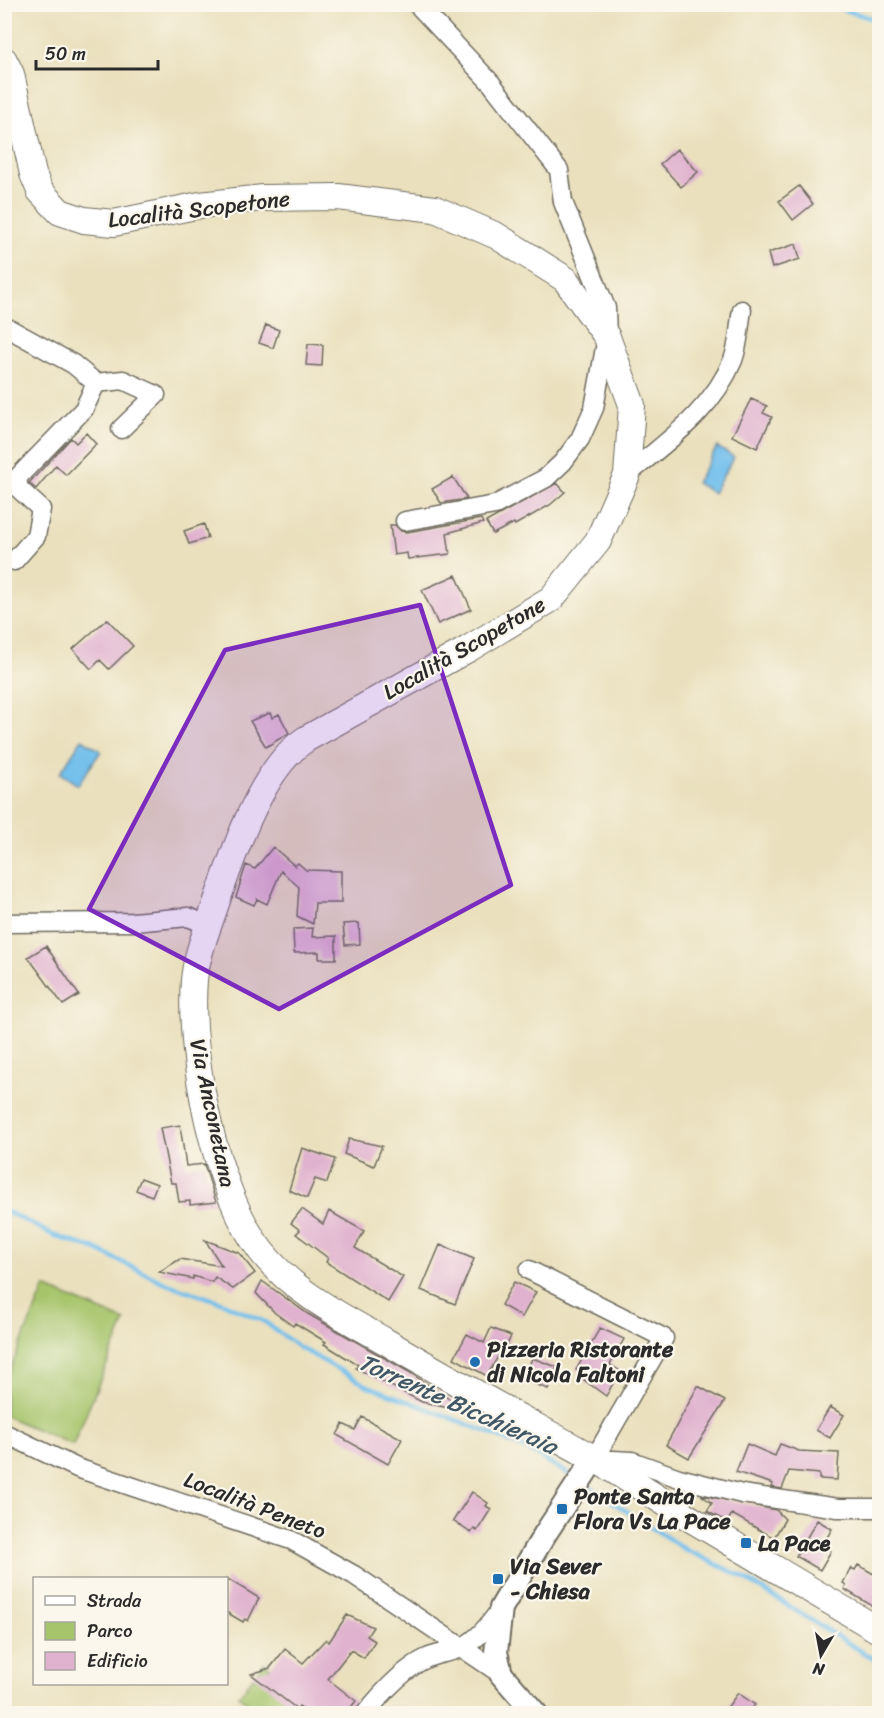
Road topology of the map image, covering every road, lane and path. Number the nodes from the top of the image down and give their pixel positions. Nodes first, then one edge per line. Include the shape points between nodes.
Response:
1 (417, 4) edge
2 (4, 60) edge
3 (742, 310) dead end
4 (4, 326) edge
5 (607, 337) junction
6 (96, 383) junction
7 (122, 429) dead end
8 (627, 475) junction
9 (405, 521) dead end
10 (14, 561) dead end
11 (4, 923) edge
12 (208, 926) junction
13 (529, 1270) dead end
14 (4, 1433) edge
15 (585, 1474) junction
16 (879, 1508) edge
17 (501, 1608) junction
18 (879, 1631) edge
19 (462, 1647) junction
20 (501, 1674) junction
21 (365, 1713) edge
22 (536, 1713) edge

1 - 5 street via 491,83 559,170 563,202 606,308
2 - 5 main road, Località Scopetone via 11,74 33,174 40,191 60,212 84,220 114,223 200,205 263,198 338,197 435,209 497,236 565,279
3 - 8 street via 734,358 716,394 687,426
4 - 6 street via 73,364
5 - 8 main road, Località Scopetone via 632,405
5 - 9 street via 594,408 580,439 546,478 495,505
6 - 7 street via 123,380 156,395
6 - 10 street via 84,409 17,478 19,489 41,509 36,536
8 - 12 main road, Località Scopetone via 598,542 551,599 292,748 274,768 257,801
11 - 12 street via 133,922 188,917
12 - 15 main road, Via Anconetana via 194,979 200,1071 229,1197 262,1251 319,1303 487,1401
13 - 15 street via 664,1338
14 - 19 street, Località Peneto via 77,1468 291,1540 354,1575
15 - 16 street via 632,1461 742,1494 838,1508
15 - 17 street
15 - 18 main road, Via Anconetana
17 - 19 street via 488,1626
17 - 20 street via 496,1652
19 - 20 street, Località Peneto
19 - 21 street via 425,1658 390,1685
20 - 22 street

